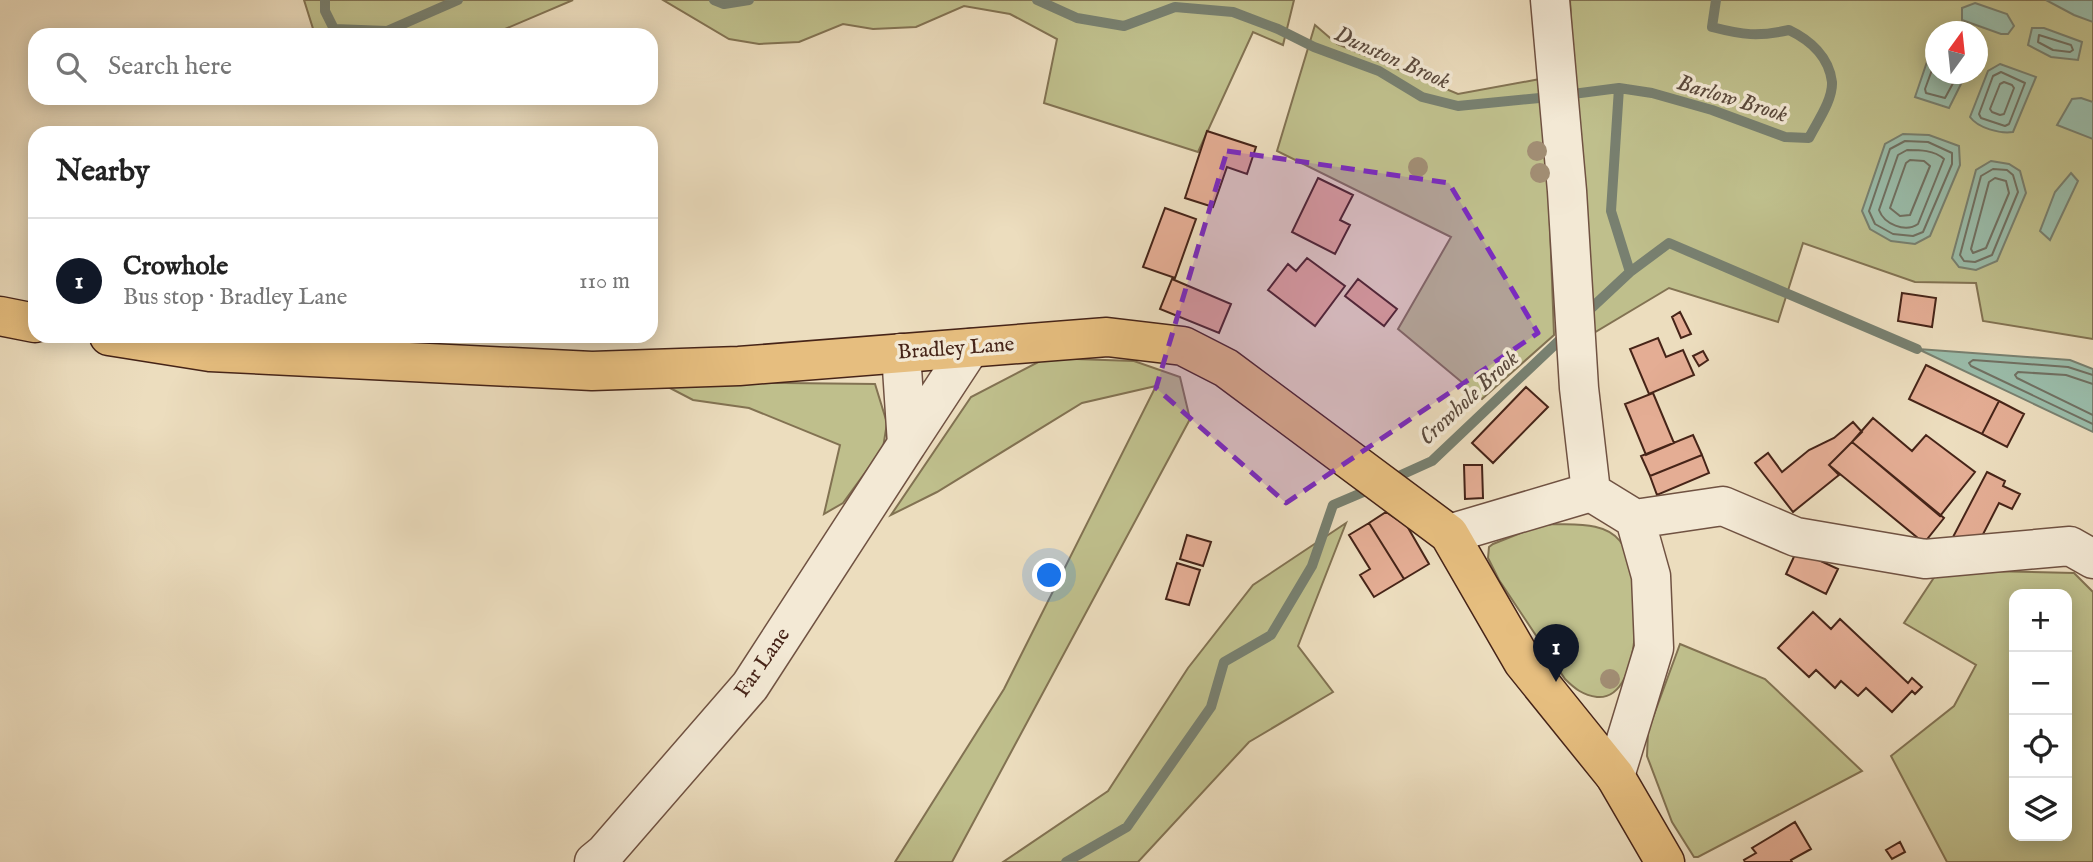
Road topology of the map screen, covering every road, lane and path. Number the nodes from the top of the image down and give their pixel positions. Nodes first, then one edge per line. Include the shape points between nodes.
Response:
1 (1550, 0) edge
2 (0, 316) edge
3 (28, 322) edge
4 (153, 343) edge
5 (970, 348) junction
6 (901, 353) junction
7 (907, 444) junction
8 (1591, 492) junction
9 (1635, 519) junction
10 (1449, 534) junction
11 (2093, 559) edge
12 (1615, 776) junction
13 (594, 862) edge
14 (1665, 862) edge

1 - 8 street
2 - 3 main road
4 - 6 main road, Bradley Lane via 210,352 592,370 739,366
5 - 6 main road, Bradley Lane
5 - 7 street, Far Lane
5 - 10 main road, Bradley Lane via 1107,337 1183,346 1226,368
6 - 7 street
7 - 13 street, Far Lane via 750,687
8 - 9 street
8 - 10 street
9 - 11 street via 1723,506 1796,537 1925,559 2070,546
9 - 12 street via 1651,576 1654,648
10 - 12 main road, Bradley Lane via 1523,662
12 - 14 main road, Bradley Lane

